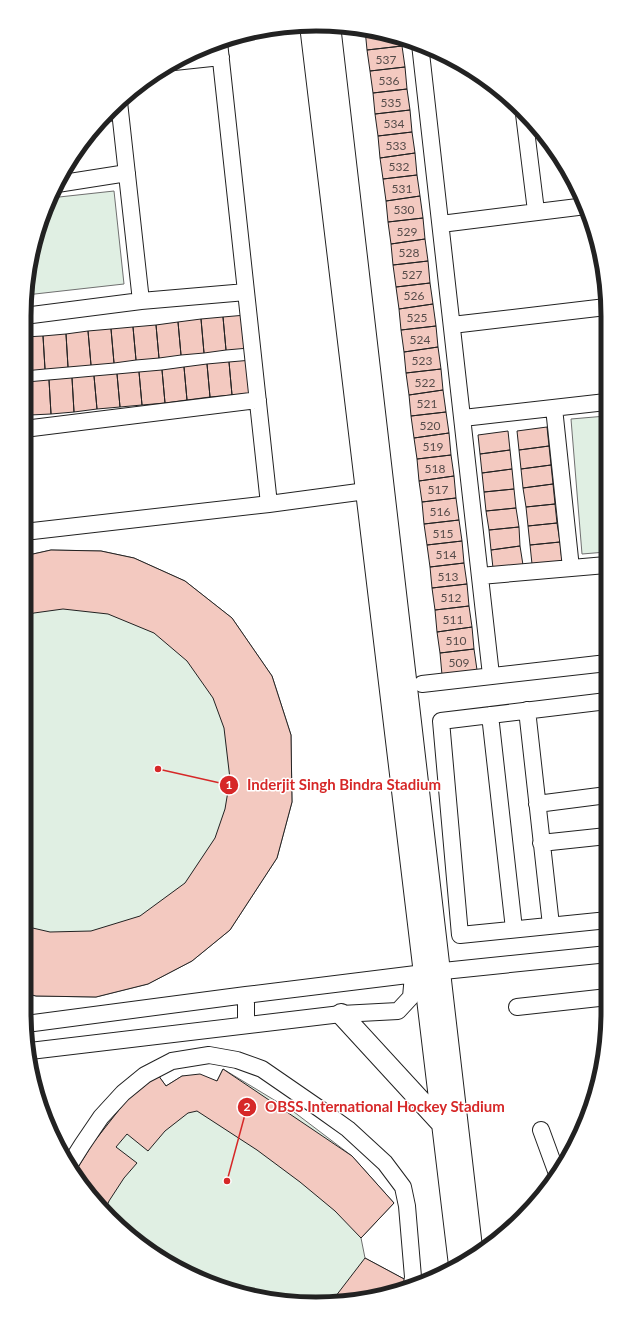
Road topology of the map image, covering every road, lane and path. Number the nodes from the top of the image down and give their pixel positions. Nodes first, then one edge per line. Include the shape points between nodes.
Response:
1 (311, 31) edge
2 (331, 32) edge
3 (220, 50) edge
4 (421, 51) edge
5 (204, 54) edge
6 (120, 109) edge
7 (525, 122) edge
8 (127, 173) junction
9 (64, 183) edge
10 (579, 207) edge
11 (536, 211) junction
12 (441, 224) junction
13 (246, 292) junction
14 (141, 301) junction
15 (601, 308) edge
16 (31, 315) edge
17 (452, 325) junction
18 (258, 400) junction
19 (601, 403) edge
20 (554, 408) junction
21 (463, 418) junction
22 (31, 428) edge
23 (366, 491) junction
24 (269, 504) junction
25 (31, 531) edge
26 (601, 565) edge
27 (571, 568) junction
28 (480, 576) junction
29 (601, 664) edge
30 (492, 675) junction
31 (422, 684) dead end
32 (601, 702) edge
33 (527, 710) junction
34 (490, 715) junction
35 (601, 796) edge
36 (537, 804) junction
37 (601, 837) edge
38 (541, 843) junction
39 (601, 921) edge
40 (551, 925) junction
41 (514, 929) junction
42 (601, 955) edge
43 (426, 974) junction
44 (246, 995) junction
45 (601, 998) edge
46 (517, 1007) dead end
47 (342, 1014) junction
48 (32, 1023) edge
49 (246, 1025) junction
50 (33, 1051) edge
51 (442, 1124) junction
52 (541, 1130) dead end
53 (73, 1160) edge
54 (555, 1167) edge
55 (472, 1250) edge
56 (458, 1259) edge
57 (413, 1280) edge

1 - 23 main road
2 - 43 main road
3 - 5 street
3 - 13 street
4 - 12 street
6 - 8 street
7 - 11 street
8 - 9 street
8 - 14 street
10 - 11 street
11 - 12 street
12 - 17 street
13 - 14 street
13 - 18 street
14 - 16 street
15 - 17 street
17 - 21 street
18 - 22 street
18 - 24 street
19 - 20 street
20 - 21 street
20 - 27 street
21 - 28 street
23 - 24 street
23 - 43 main road
24 - 25 street
26 - 27 street
27 - 28 street
28 - 30 street
29 - 30 street
30 - 31 street
32 - 33 street
33 - 34 street
33 - 36 street
34 - 41 street
34 - 41 street via 441,721 460,935
35 - 36 street
36 - 38 street
37 - 38 street
38 - 40 street
39 - 40 street
40 - 41 street
42 - 43 street
43 - 44 street
43 - 47 street via 398,1011
43 - 51 main road
43 - 55 main road
44 - 48 street
44 - 49 street
45 - 46 street
47 - 49 street
47 - 51 main road
49 - 50 street
51 - 56 main road
52 - 54 street
53 - 57 street via 101,1117 123,1093 145,1075 172,1061 209,1055 237,1060 262,1069 315,1105 348,1129 385,1163 403,1187 407,1206

